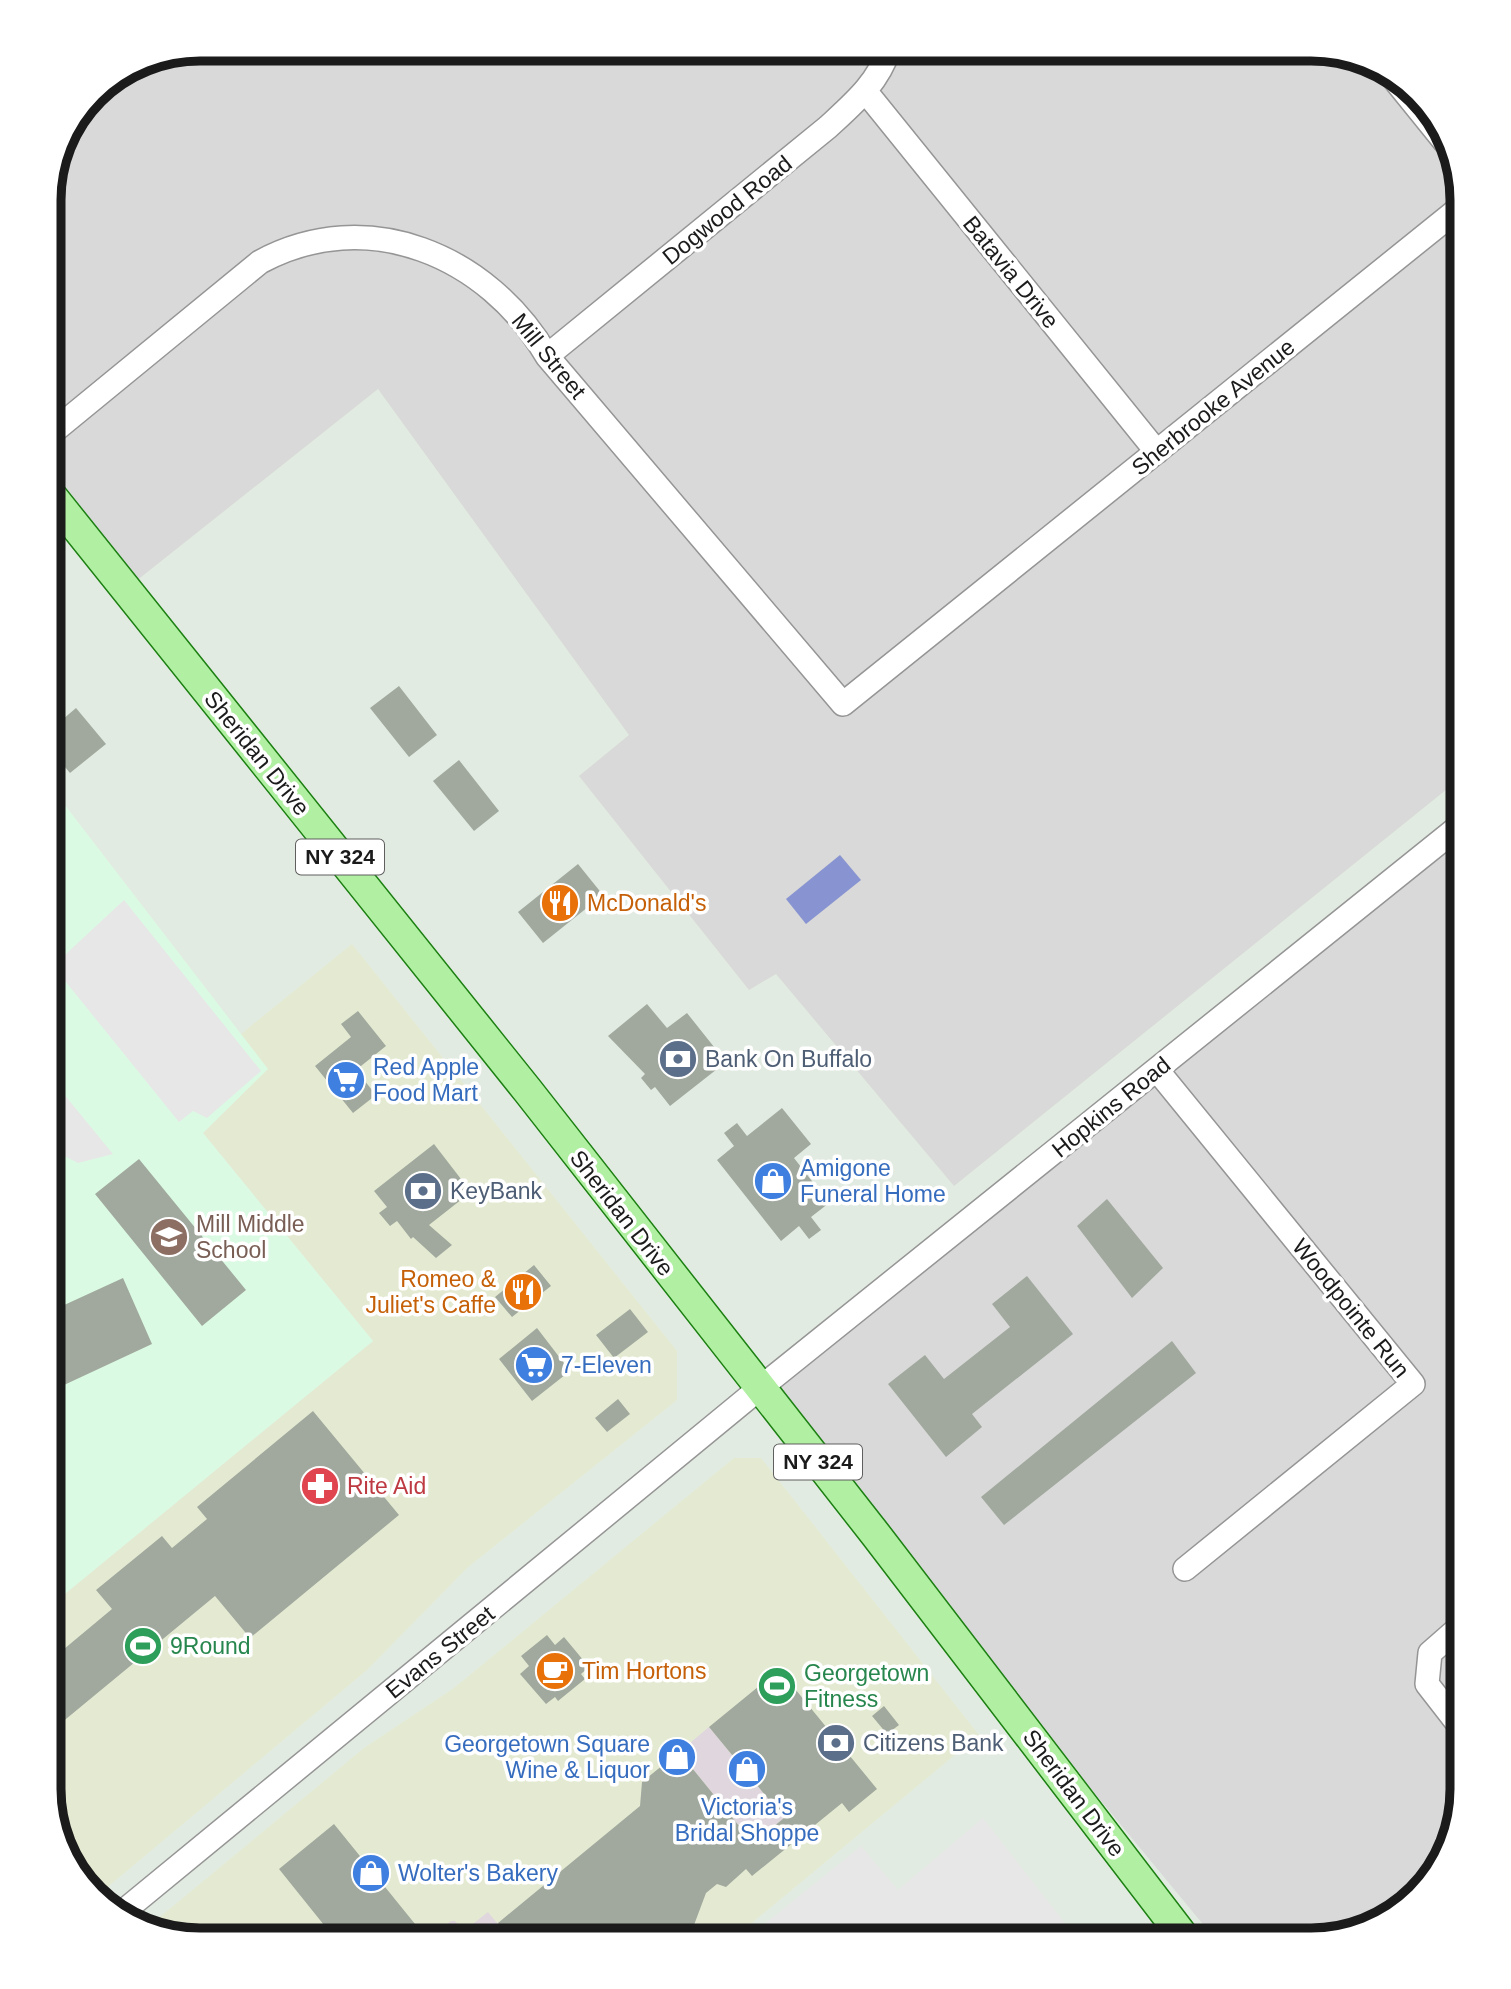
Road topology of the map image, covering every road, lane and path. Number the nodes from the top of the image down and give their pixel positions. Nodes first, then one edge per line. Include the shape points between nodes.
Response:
1 (884, 62) edge
2 (866, 92) junction
3 (1450, 216) edge
4 (547, 356) junction
5 (62, 424) edge
6 (1157, 452) junction
7 (62, 510) edge
8 (963, 606) joint
9 (1450, 834) edge
10 (1157, 1069) junction
11 (760, 1388) junction
12 (1185, 1569) dead end
13 (1450, 1636) edge
14 (1450, 1714) edge
15 (128, 1907) edge
16 (1177, 1928) edge

1 - 2 street, Dogwood Road
2 - 4 street, Dogwood Road
2 - 6 street, Batavia Drive
3 - 6 street, Sherbrooke Avenue
4 - 5 street, Mill Street via 521,319 490,287 439,254 375,239 310,242 260,262
4 - 8 street, Mill Street via 843,704
6 - 8 street, Sherbrooke Avenue
7 - 11 main road, Sheridan Drive / NY 324
9 - 10 street, Hopkins Road
10 - 11 street, Hopkins Road
10 - 12 street, Woodpointe Run via 1413,1384
11 - 15 street, Evans Street
11 - 16 main road, Sheridan Drive / NY 324
13 - 14 street via 1430,1653 1427,1684

